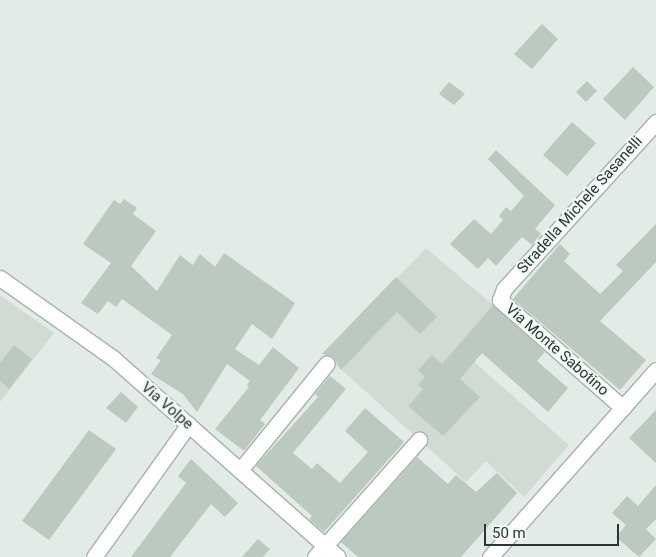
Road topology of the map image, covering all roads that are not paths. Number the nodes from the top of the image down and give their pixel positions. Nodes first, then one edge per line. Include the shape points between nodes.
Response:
1 (656, 122) edge
2 (0, 278) edge
3 (504, 289) joint
4 (327, 363) dead end
5 (655, 373) edge
6 (623, 408) junction
7 (189, 424) junction
8 (419, 440) dead end
9 (241, 469) junction
10 (320, 552) edge
11 (94, 557) edge
12 (338, 557) edge
13 (490, 557) edge

1 - 3 street, Stradella Michele Sasanelli
2 - 7 street, Via Volpe via 112,358
3 - 6 street, Via Monte Sabotino via 500,300
4 - 9 street
5 - 6 street
6 - 13 street
7 - 9 street, Via Volpe
7 - 11 street
8 - 10 street
9 - 10 street, Via Volpe
10 - 12 street, Via Volpe

